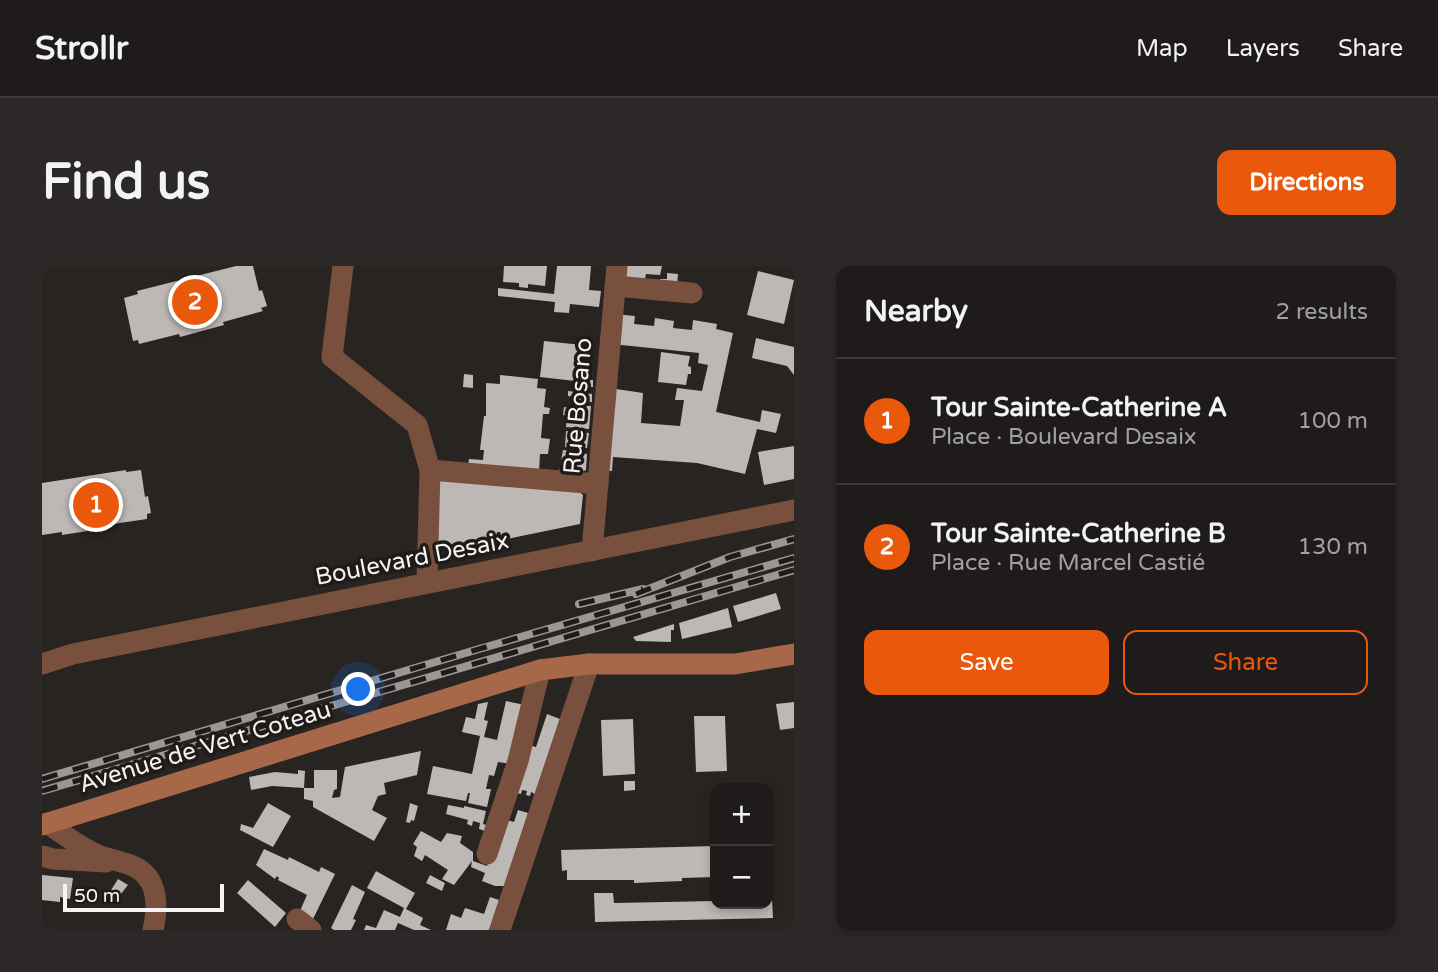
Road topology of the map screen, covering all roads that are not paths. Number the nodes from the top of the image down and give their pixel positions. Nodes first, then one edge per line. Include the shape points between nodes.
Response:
1 (343, 266) edge
2 (616, 276) edge
3 (692, 293) dead end
4 (429, 470) junction
5 (598, 484) junction
6 (794, 510) edge
7 (592, 551) junction
8 (427, 583) junction
9 (794, 654) edge
10 (42, 664) edge
11 (589, 664) junction
12 (540, 670) junction
13 (43, 825) edge
14 (487, 854) dead end
15 (42, 856) edge
16 (119, 862) junction
17 (153, 930) edge
18 (500, 930) edge

1 - 4 street via 332,357 417,425
2 - 3 street
2 - 5 street, Rue Bosano
4 - 5 street
4 - 8 street
5 - 7 street, Rue Bosano
6 - 7 street, Boulevard Desaix
7 - 8 street, Boulevard Desaix
8 - 10 street, Boulevard Desaix
9 - 11 street, Avenue de Vert Coteau via 735,664
11 - 12 street, Avenue de Vert Coteau
11 - 18 street
12 - 13 street, Avenue de Vert Coteau
12 - 14 street via 518,761
13 - 16 street
15 - 16 street
16 - 17 street via 142,871 151,883 157,905

